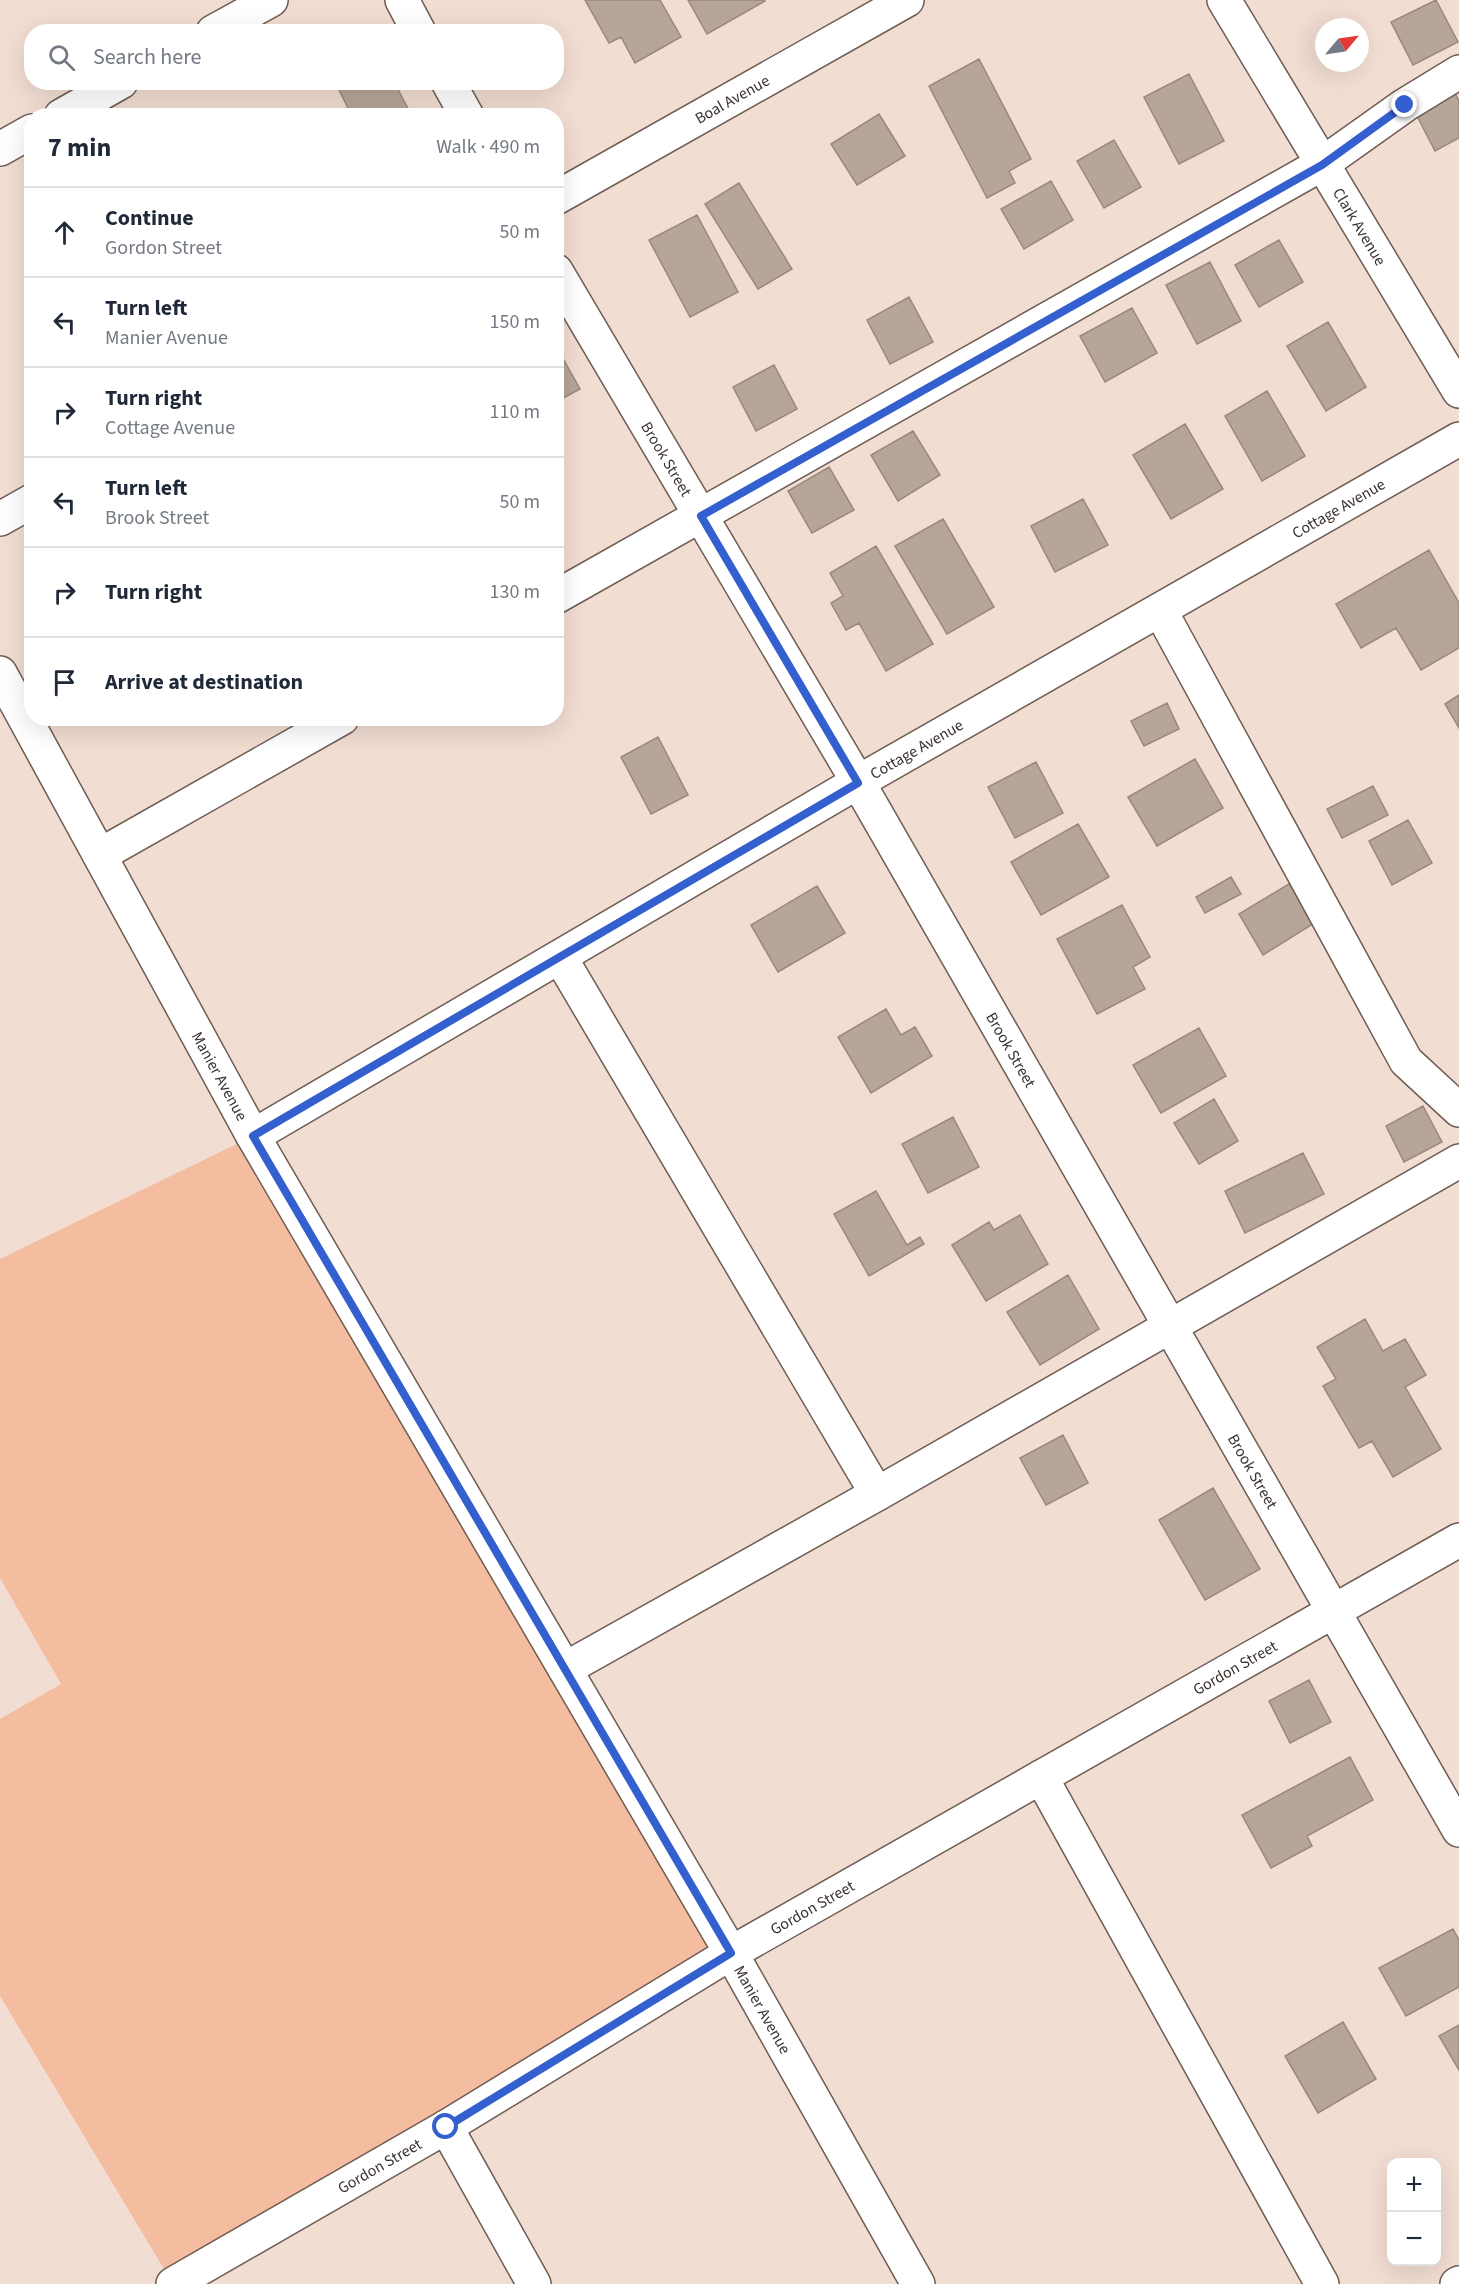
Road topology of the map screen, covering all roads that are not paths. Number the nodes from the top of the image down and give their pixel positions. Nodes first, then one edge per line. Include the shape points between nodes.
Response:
1 (271, 0) edge
2 (402, 0) edge
3 (908, 0) edge
4 (1224, 0) edge
5 (228, 24) edge
6 (415, 24) edge
7 (1459, 72) edge
8 (107, 90) edge
9 (452, 90) edge
10 (75, 108) edge
11 (463, 108) edge
12 (24, 136) edge
13 (0, 149) edge
14 (1322, 165) junction
15 (564, 194) edge
16 (564, 285) edge
17 (1459, 391) edge
18 (1459, 439) edge
19 (24, 506) edge
20 (701, 516) junction
21 (0, 519) edge
22 (564, 593) edge
23 (1160, 610) junction
24 (0, 673) edge
25 (24, 717) edge
26 (29, 726) edge
27 (328, 726) edge
28 (858, 783) junction
29 (100, 855) junction
30 (560, 957) junction
31 (1459, 1110) edge
32 (253, 1136) junction
33 (1459, 1161) edge
34 (1171, 1326) junction
35 (877, 1494) junction
36 (1459, 1540) edge
37 (1335, 1611) junction
38 (565, 1669) junction
39 (1041, 1777) junction
40 (1459, 1830) edge
41 (731, 1953) junction
42 (446, 2127) junction
43 (173, 2284) edge
44 (534, 2284) edge
45 (918, 2284) edge
46 (1322, 2284) edge

1 - 5 street
2 - 6 street
3 - 15 street, Boal Avenue
4 - 14 street, Clark Avenue
7 - 14 street via 1405,105
8 - 10 street
9 - 11 street
12 - 13 street
14 - 17 street, Clark Avenue
14 - 20 street
16 - 20 street, Brook Street
18 - 23 street, Cottage Avenue
19 - 21 street
20 - 22 street
20 - 28 street, Brook Street
23 - 28 street, Cottage Avenue
23 - 31 street via 1406,1061
24 - 25 street, Manier Avenue
26 - 29 street, Manier Avenue
27 - 29 street
28 - 30 street, Cottage Avenue
28 - 34 street, Brook Street
29 - 32 street, Manier Avenue
30 - 32 street, Cottage Avenue
30 - 35 street
32 - 38 street, Manier Avenue
33 - 34 street
34 - 35 street
34 - 37 street, Brook Street
35 - 38 street
36 - 37 street, Gordon Street
37 - 39 street, Gordon Street
37 - 40 street, Brook Street
38 - 41 street, Manier Avenue
39 - 41 street, Gordon Street
39 - 46 street
41 - 42 street, Gordon Street
41 - 45 street, Manier Avenue
42 - 43 street, Gordon Street
42 - 44 street

